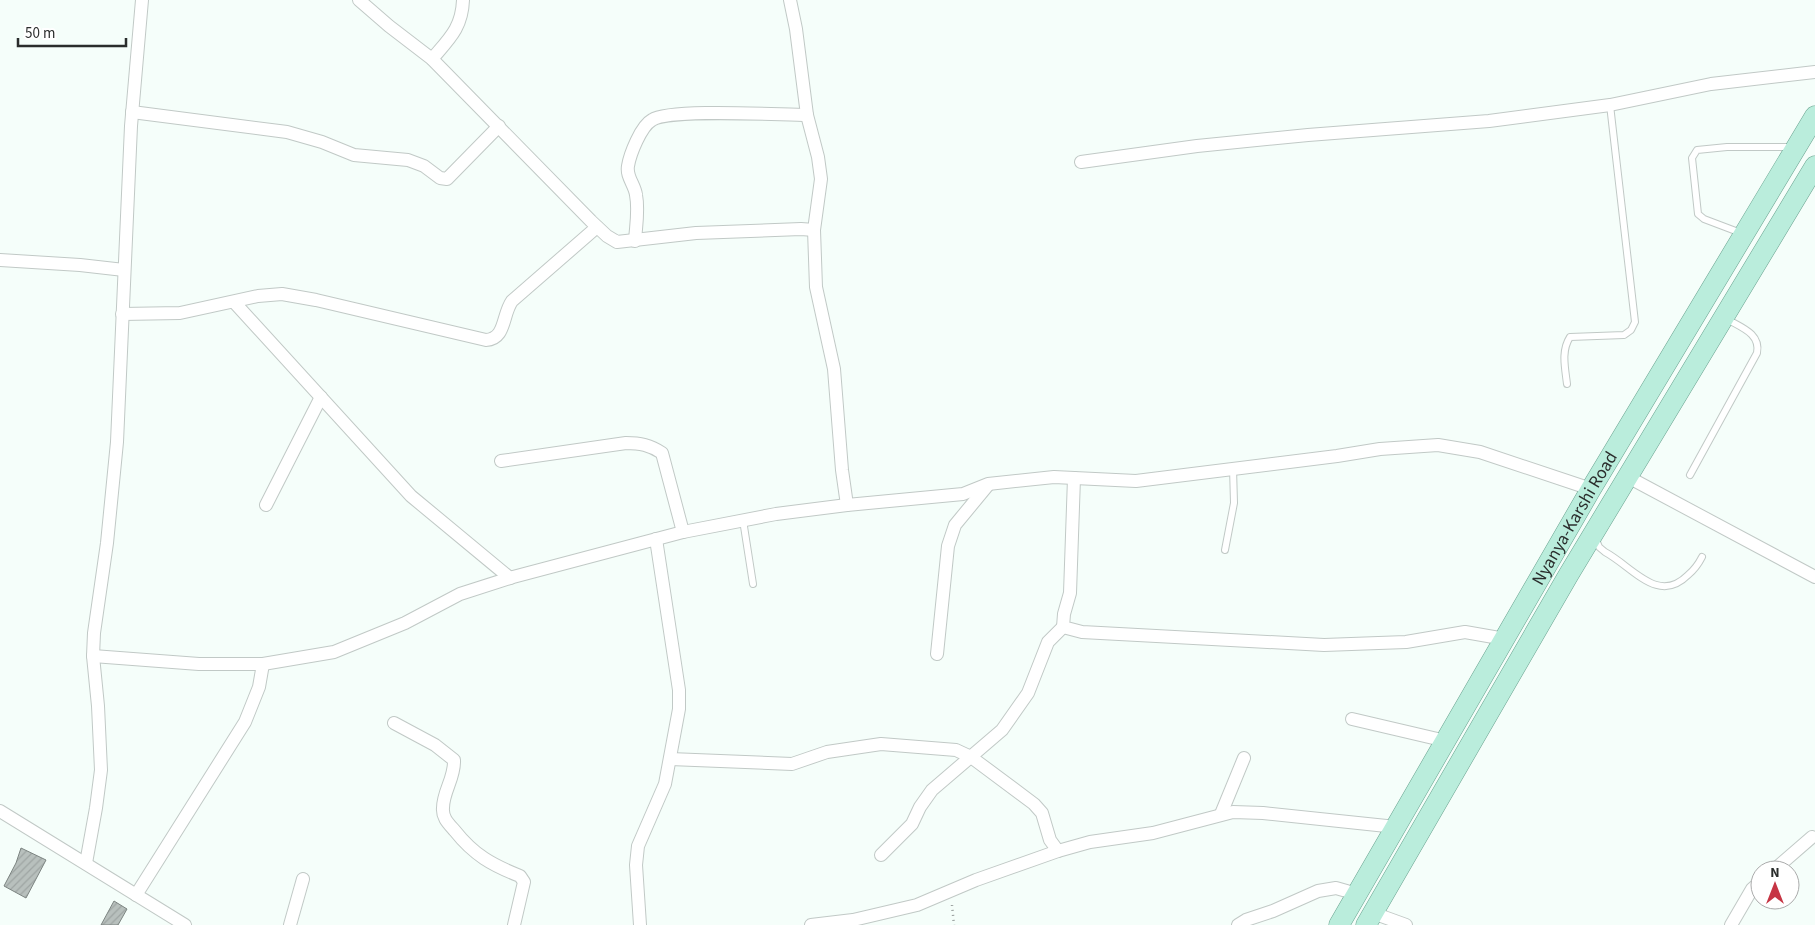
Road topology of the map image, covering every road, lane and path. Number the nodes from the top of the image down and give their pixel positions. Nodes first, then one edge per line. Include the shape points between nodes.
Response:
1 (142, 0) edge
2 (360, 0) edge
3 (462, 0) edge
4 (795, 2) edge
5 (432, 59) junction
6 (1815, 72) edge
7 (1610, 105) junction
8 (132, 112) junction
9 (807, 116) junction
10 (1815, 116) edge
11 (499, 126) junction
12 (1797, 147) junction
13 (1081, 162) dead end
14 (1815, 166) edge
15 (597, 227) junction
16 (814, 230) junction
17 (1745, 234) junction
18 (635, 240) junction
19 (0, 260) edge
20 (124, 270) junction
21 (234, 302) junction
22 (122, 314) junction
23 (1724, 318) junction
24 (1693, 320) junction
25 (1714, 335) junction
26 (1567, 384) dead end
27 (321, 397) junction
28 (501, 461) dead end
29 (1233, 468) junction
30 (1690, 475) dead end
31 (1628, 477) junction
32 (1074, 478) junction
33 (988, 484) junction
34 (1591, 490) junction
35 (847, 504) junction
36 (266, 505) dead end
37 (743, 520) junction
38 (683, 532) junction
39 (1594, 534) junction
40 (656, 540) junction
41 (1225, 550) dead end
42 (1702, 557) dead end
43 (1815, 577) edge
44 (510, 578) junction
45 (753, 584) dead end
46 (1063, 628) junction
47 (1505, 639) junction
48 (936, 654) dead end
49 (93, 656) junction
50 (263, 664) junction
51 (1352, 718) dead end
52 (394, 723) dead end
53 (1446, 741) junction
54 (971, 757) junction
55 (1244, 758) dead end
56 (670, 760) junction
57 (0, 811) edge
58 (1221, 814) junction
59 (1396, 827) junction
60 (1812, 837) dead end
61 (1058, 851) junction
62 (881, 855) dead end
63 (1786, 860) edge
64 (86, 864) junction
65 (303, 880) dead end
66 (951, 891) junction
67 (1750, 892) edge
68 (136, 894) junction
69 (1357, 894) junction
70 (1369, 919) edge
71 (185, 925) edge
72 (290, 925) edge
73 (514, 925) edge
74 (640, 925) edge
75 (813, 925) edge
76 (954, 925) edge
77 (1238, 925) edge
78 (1340, 925) edge
79 (1406, 925) edge
80 (1731, 925) edge

1 - 8 street
2 - 5 street
3 - 5 street via 460,23
4 - 9 street
5 - 11 street
6 - 7 street via 1711,84
7 - 13 street via 1489,121 1197,146
7 - 26 lane via 1634,322 1624,335 1570,337 1565,345
8 - 11 street via 288,132 354,155 408,160 446,179
8 - 20 street
9 - 16 street via 821,179
9 - 18 street via 662,115 651,120 631,153 627,168 636,193
10 - 12 main road, Nyanya-Karshi Road
11 - 15 street
12 - 17 main road, Nyanya-Karshi Road
12 - 17 lane via 1727,146 1697,150 1692,158 1698,214 1704,220
14 - 23 main road, Nyanya-Karshi Road
15 - 18 street via 616,242
15 - 21 street via 512,300 500,334 493,340 282,294
16 - 18 street via 696,233
16 - 35 street via 816,287 834,369
17 - 24 main road, Nyanya-Karshi Road
19 - 20 street
20 - 22 street
21 - 22 street via 180,312
21 - 27 street
22 - 49 street via 117,442
23 - 25 main road, Nyanya-Karshi Road
23 - 30 lane via 1753,334 1757,340 1757,353
24 - 25 main road
24 - 34 main road, Nyanya-Karshi Road
25 - 31 main road, Nyanya-Karshi Road
27 - 36 street
27 - 44 street via 411,496
28 - 38 street via 626,443 652,446 662,453
29 - 32 street via 1136,481
29 - 34 street via 1380,449 1438,446 1480,452
29 - 41 lane via 1234,503
31 - 39 main road, Nyanya-Karshi Road
31 - 43 street
32 - 33 street via 1054,476
32 - 46 street via 1070,593
33 - 35 street via 963,494
33 - 48 street via 955,525 948,546
34 - 47 main road, Nyanya-Karshi Road
35 - 37 street
37 - 38 street
37 - 45 lane
38 - 40 street
39 - 42 lane via 1599,547 1605,552 1658,587 1682,582
39 - 70 main road, Nyanya-Karshi Road
40 - 44 street
40 - 56 street via 678,690 679,709
44 - 50 street via 460,594 405,623 334,652
46 - 47 street via 1082,632 1324,645 1406,642 1465,632
46 - 54 street via 1048,642 1028,693 1002,730
47 - 53 main road, Nyanya-Karshi Road
49 - 50 street via 199,664
49 - 64 street via 101,770
50 - 68 street via 259,687 245,722
51 - 53 street
52 - 73 street via 435,745 454,760 455,770 442,808 444,818 483,859 520,876 524,882
53 - 59 main road, Nyanya-Karshi Road
54 - 56 street via 956,750 881,744 827,752 792,764
54 - 61 street via 1034,804 1042,813 1050,840
54 - 62 street via 932,790 912,824
55 - 58 street
56 - 74 street via 665,784 638,846
57 - 64 street
58 - 59 street via 1263,813
58 - 61 street via 1153,833 1090,842
59 - 69 main road, Nyanya-Karshi Road
60 - 63 street
61 - 66 street
64 - 68 street
65 - 72 street
66 - 75 street via 916,905 853,920
66 - 76 path
67 - 80 street
68 - 71 street
69 - 77 street via 1336,888 1318,891
69 - 78 main road, Nyanya-Karshi Road
70 - 79 street

